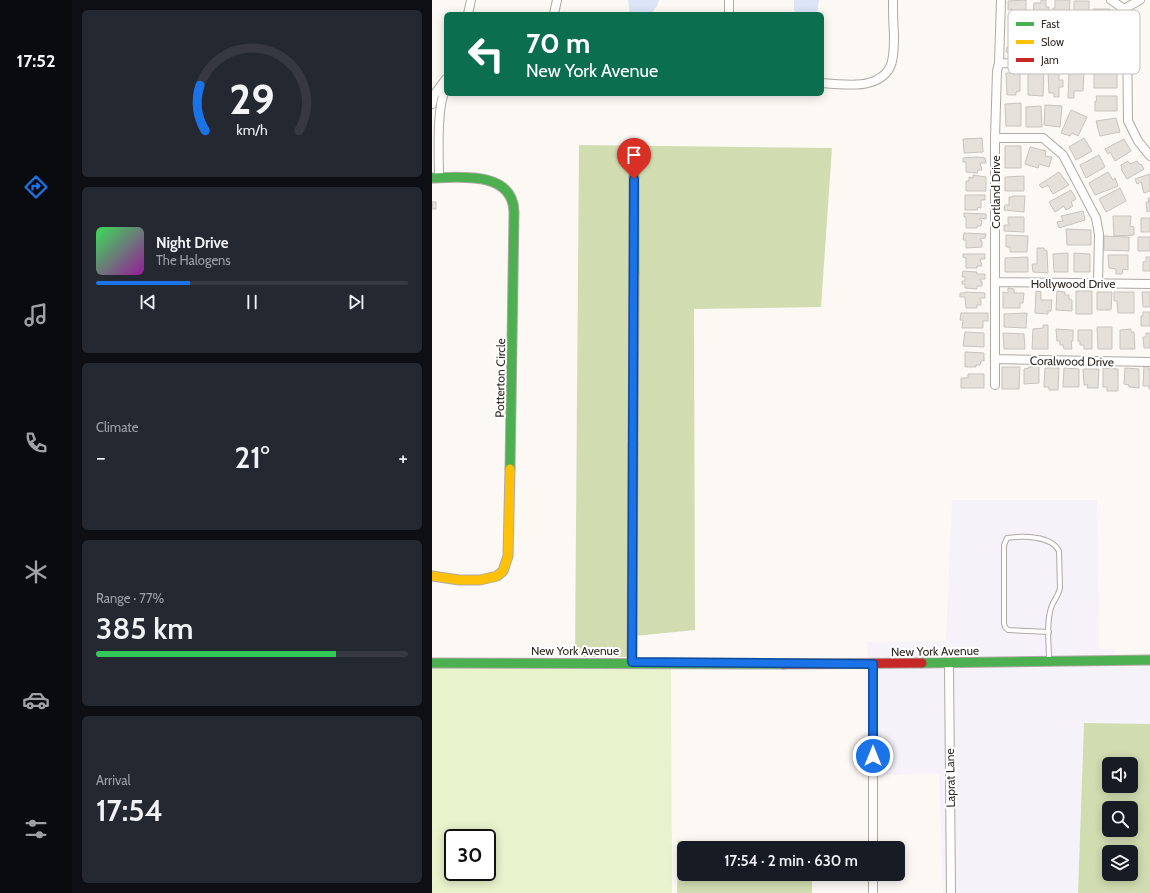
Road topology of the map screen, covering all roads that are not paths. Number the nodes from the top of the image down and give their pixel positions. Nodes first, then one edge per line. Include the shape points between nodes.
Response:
1 (471, 0) edge
2 (557, 0) edge
3 (729, 0) edge
4 (893, 0) edge
5 (1001, 0) edge
6 (1111, 0) edge
7 (1140, 0) edge
8 (1124, 9) joint
9 (468, 12) edge
10 (554, 12) edge
11 (729, 12) edge
12 (999, 63) junction
13 (1008, 63) edge
14 (1127, 74) edge
15 (444, 82) edge
16 (824, 83) edge
17 (444, 90) edge
18 (432, 104) edge
19 (435, 138) edge
20 (995, 138) junction
21 (1150, 156) edge
22 (634, 164) dead end
23 (435, 178) edge
24 (995, 282) junction
25 (1098, 282) junction
26 (1150, 284) edge
27 (995, 359) junction
28 (1150, 362) edge
29 (994, 385) dead end
30 (432, 576) edge
31 (1049, 632) junction
32 (1150, 660) edge
33 (432, 662) edge
34 (632, 662) junction
35 (1049, 662) junction
36 (873, 664) junction
37 (948, 664) junction
38 (873, 841) edge
39 (873, 881) edge
40 (873, 893) edge
41 (951, 893) edge

1 - 9 street
2 - 10 street
3 - 11 street
4 - 16 street via 894,56 890,68 878,80 867,84
5 - 12 street, Cortland Drive
6 - 8 street
7 - 8 street
12 - 13 street
12 - 20 street, Cortland Drive
14 - 21 street via 1128,121 1138,141
15 - 18 street via 434,95
17 - 19 street
19 - 23 street
20 - 24 street, Cortland Drive
20 - 25 street via 1043,138 1063,155 1096,218 1099,234
22 - 34 street
23 - 30 street, Potterton Circle via 483,178 502,185 514,204 508,556 503,570 492,578 480,580
24 - 25 street, Hollywood Drive
24 - 27 street, Cortland Drive
25 - 26 street, Hollywood Drive
27 - 28 street, Coralwood Drive
27 - 29 street, Cortland Drive
31 - 31 lane via 1051,607 1060,588 1059,551 1056,546 1039,538 1007,538 1004,545 1005,627 1008,630
31 - 35 lane
32 - 35 street, New York Avenue
33 - 34 street, New York Avenue
34 - 36 street, New York Avenue
35 - 37 street, New York Avenue
36 - 37 street, New York Avenue
36 - 38 street
37 - 41 street, Laprat Lane
39 - 40 street

